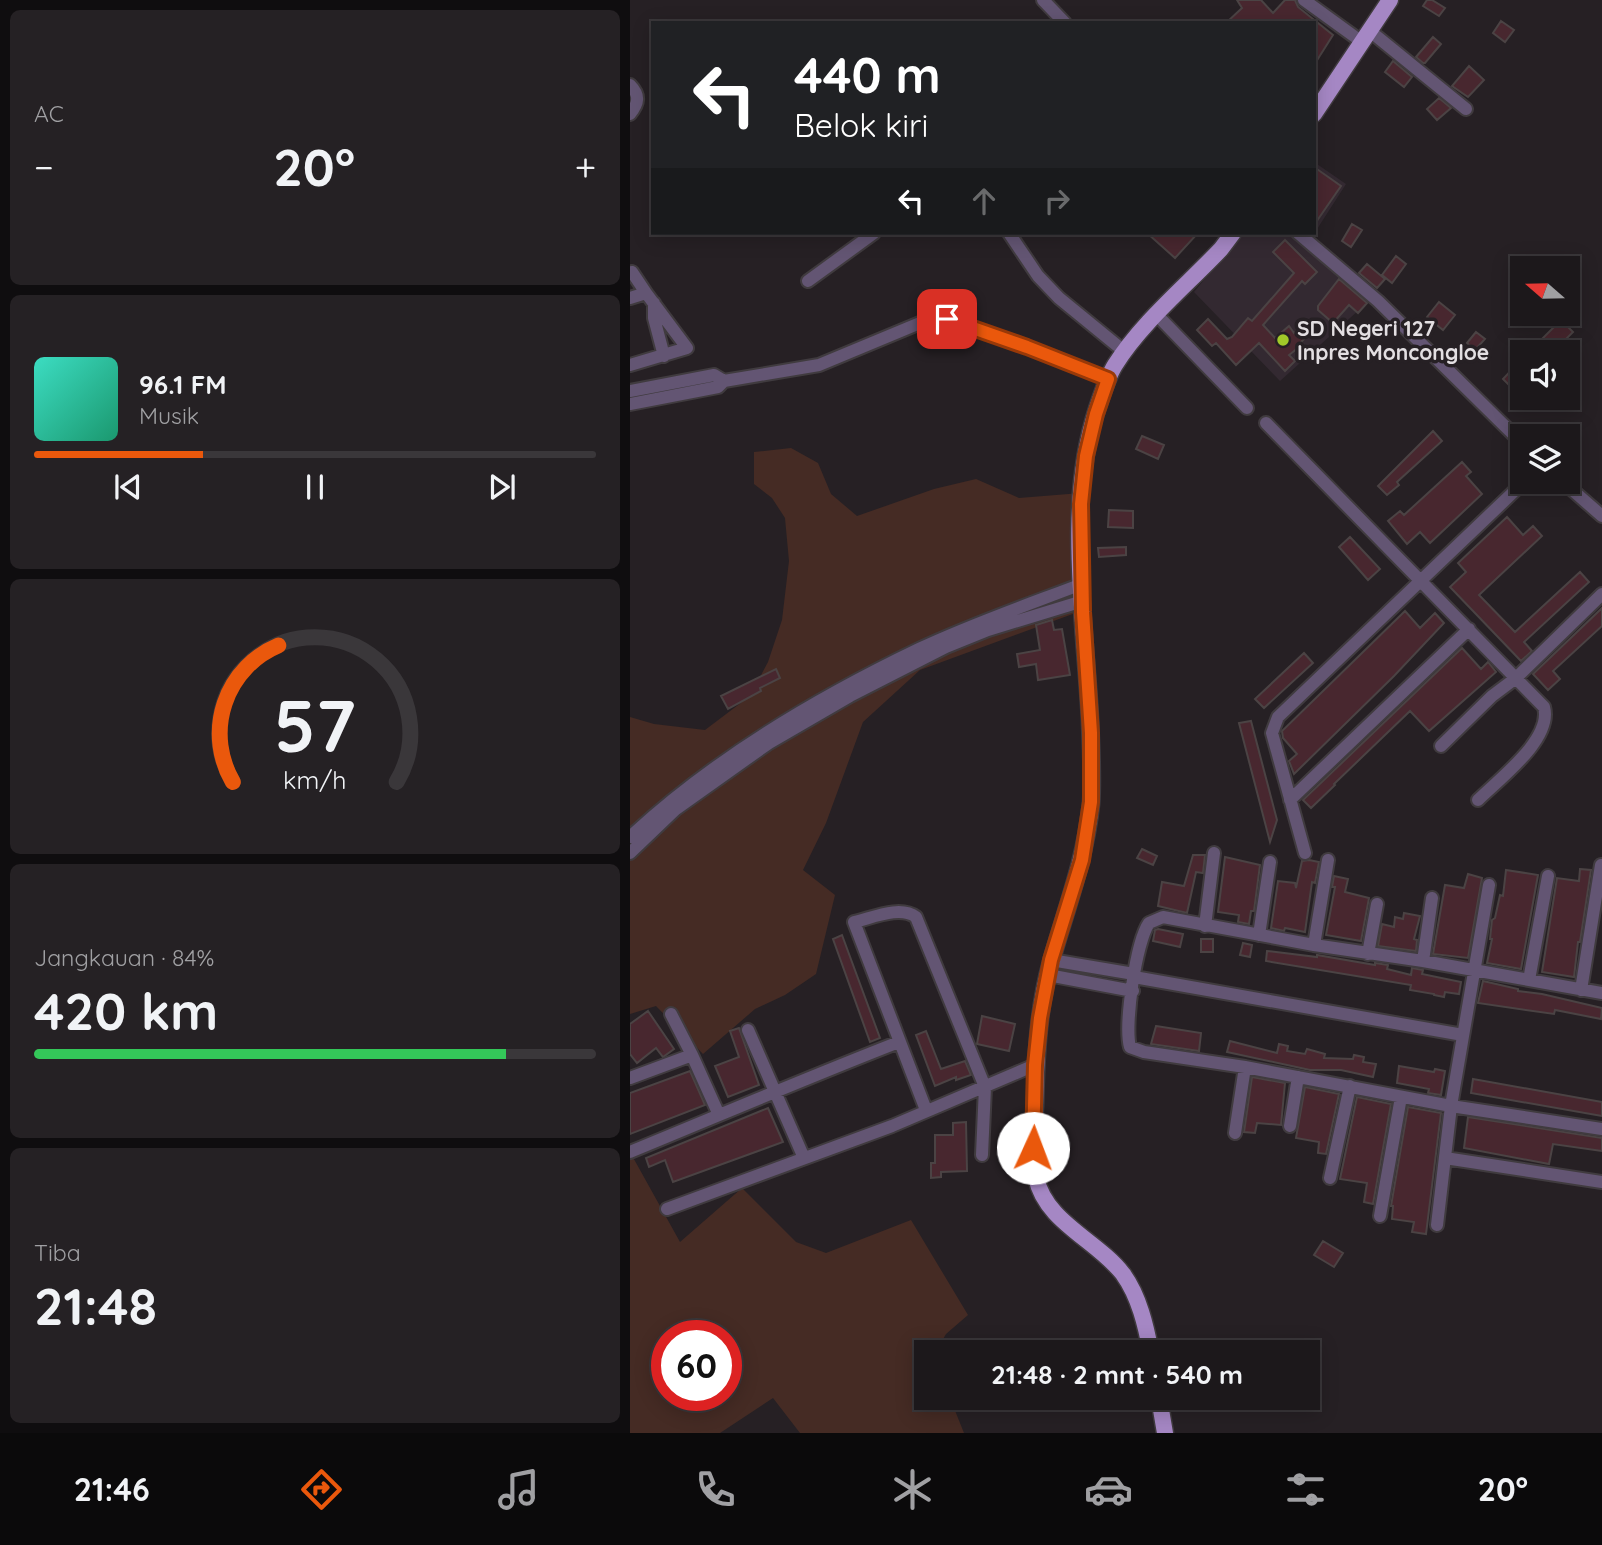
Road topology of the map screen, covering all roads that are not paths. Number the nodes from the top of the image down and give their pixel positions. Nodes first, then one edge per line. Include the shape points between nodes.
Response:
1 (1042, 0) edge
2 (1304, 0) edge
3 (1390, 0) edge
4 (1063, 21) edge
5 (1366, 36) junction
6 (630, 85) edge
7 (1466, 109) dead end
8 (1316, 111) edge
9 (630, 114) edge
10 (871, 235) edge
11 (1010, 235) edge
12 (1232, 235) edge
13 (1300, 235) edge
14 (632, 272) dead end
15 (808, 281) dead end
16 (630, 298) edge
17 (650, 298) junction
18 (1157, 315) junction
19 (1125, 352) junction
20 (664, 356) junction
21 (630, 365) edge
22 (1108, 379) junction
23 (724, 381) junction
24 (630, 391) edge
25 (630, 404) edge
26 (1247, 408) dead end
27 (1266, 422) dead end
28 (1510, 431) edge
29 (1511, 494) edge
30 (1577, 494) edge
31 (1602, 516) edge
32 (1422, 580) junction
33 (1082, 592) junction
34 (1602, 594) edge
35 (1469, 629) junction
36 (1516, 678) junction
37 (1441, 746) dead end
38 (1290, 800) junction
39 (1478, 800) dead end
40 (630, 837) edge
41 (630, 853) edge
42 (1214, 853) dead end
43 (1305, 853) dead end
44 (1328, 860) dead end
45 (1270, 862) dead end
46 (1601, 865) edge
47 (1548, 876) dead end
48 (1489, 885) dead end
49 (1432, 898) dead end
50 (1377, 904) dead end
51 (1205, 926) junction
52 (1259, 935) junction
53 (1314, 945) junction
54 (1368, 954) junction
55 (1423, 961) junction
56 (1050, 967) junction
57 (1474, 971) junction
58 (1134, 975) junction
59 (1529, 980) junction
60 (1581, 990) junction
61 (1133, 991) junction
62 (1602, 993) edge
63 (671, 1014) dead end
64 (748, 1030) dead end
65 (1463, 1035) junction
66 (899, 1042) junction
67 (692, 1055) junction
68 (1035, 1065) junction
69 (1245, 1067) junction
70 (1298, 1077) junction
71 (630, 1078) edge
72 (1350, 1086) junction
73 (985, 1087) junction
74 (776, 1093) junction
75 (1401, 1097) junction
76 (1451, 1106) junction
77 (926, 1110) junction
78 (719, 1115) junction
79 (1290, 1126) dead end
80 (1602, 1129) edge
81 (1235, 1133) dead end
82 (630, 1152) edge
83 (982, 1155) dead end
84 (803, 1158) junction
85 (1445, 1158) junction
86 (1330, 1178) dead end
87 (1602, 1182) edge
88 (667, 1209) dead end
89 (1380, 1216) dead end
90 (1437, 1225) dead end
91 (1148, 1340) edge
92 (1162, 1410) edge
93 (1165, 1433) edge

1 - 4 street
2 - 5 street
3 - 5 main road
5 - 7 street
5 - 8 main road
6 - 9 street via 638,98
10 - 15 street
11 - 19 street via 1059,298
12 - 18 main road
13 - 28 street via 1378,301
14 - 17 street
16 - 17 street
17 - 20 street
17 - 20 street via 688,348
18 - 19 main road
18 - 26 street
19 - 22 main road
20 - 21 street
22 - 23 street via 947,319 932,318 819,365
22 - 33 main road via 1082,480
23 - 24 street via 714,375
23 - 25 street via 718,387
27 - 32 street
29 - 32 street
30 - 31 street
32 - 35 street
32 - 38 street via 1278,717 1272,733
33 - 40 street via 988,619 813,704 665,804
33 - 41 street via 946,647 850,696 769,743 676,809
33 - 56 main road via 1091,802 1079,870
34 - 36 street
35 - 36 street
35 - 38 street
36 - 37 street
36 - 39 street via 1544,707 1544,727 1531,747
38 - 43 street
42 - 51 street
44 - 53 street
45 - 52 street
46 - 60 street
47 - 59 street
48 - 57 street
49 - 55 street
50 - 54 street
51 - 52 street
51 - 58 street via 1163,917 1153,920 1144,930
52 - 53 street
53 - 54 street
54 - 55 street
55 - 57 street
56 - 58 street
56 - 61 street
56 - 68 main road
57 - 59 street
57 - 65 street
58 - 61 street
58 - 65 street
59 - 60 street
60 - 62 street
61 - 69 street via 1130,1047
63 - 67 street
64 - 74 street
65 - 76 street
66 - 73 street via 854,922 909,912 923,931
66 - 74 street
66 - 77 street
67 - 71 street
67 - 78 street
68 - 73 street
68 - 91 main road via 1033,1148 1040,1192 1062,1219 1123,1274 1134,1292
69 - 70 street
69 - 81 street
70 - 72 street
70 - 79 street
72 - 75 street
72 - 86 street
73 - 77 street
73 - 83 street
74 - 78 street
74 - 84 street
75 - 76 street
75 - 89 street
76 - 80 street
76 - 85 street
77 - 84 street
78 - 82 street
84 - 88 street
85 - 87 street
85 - 90 street
92 - 93 main road

